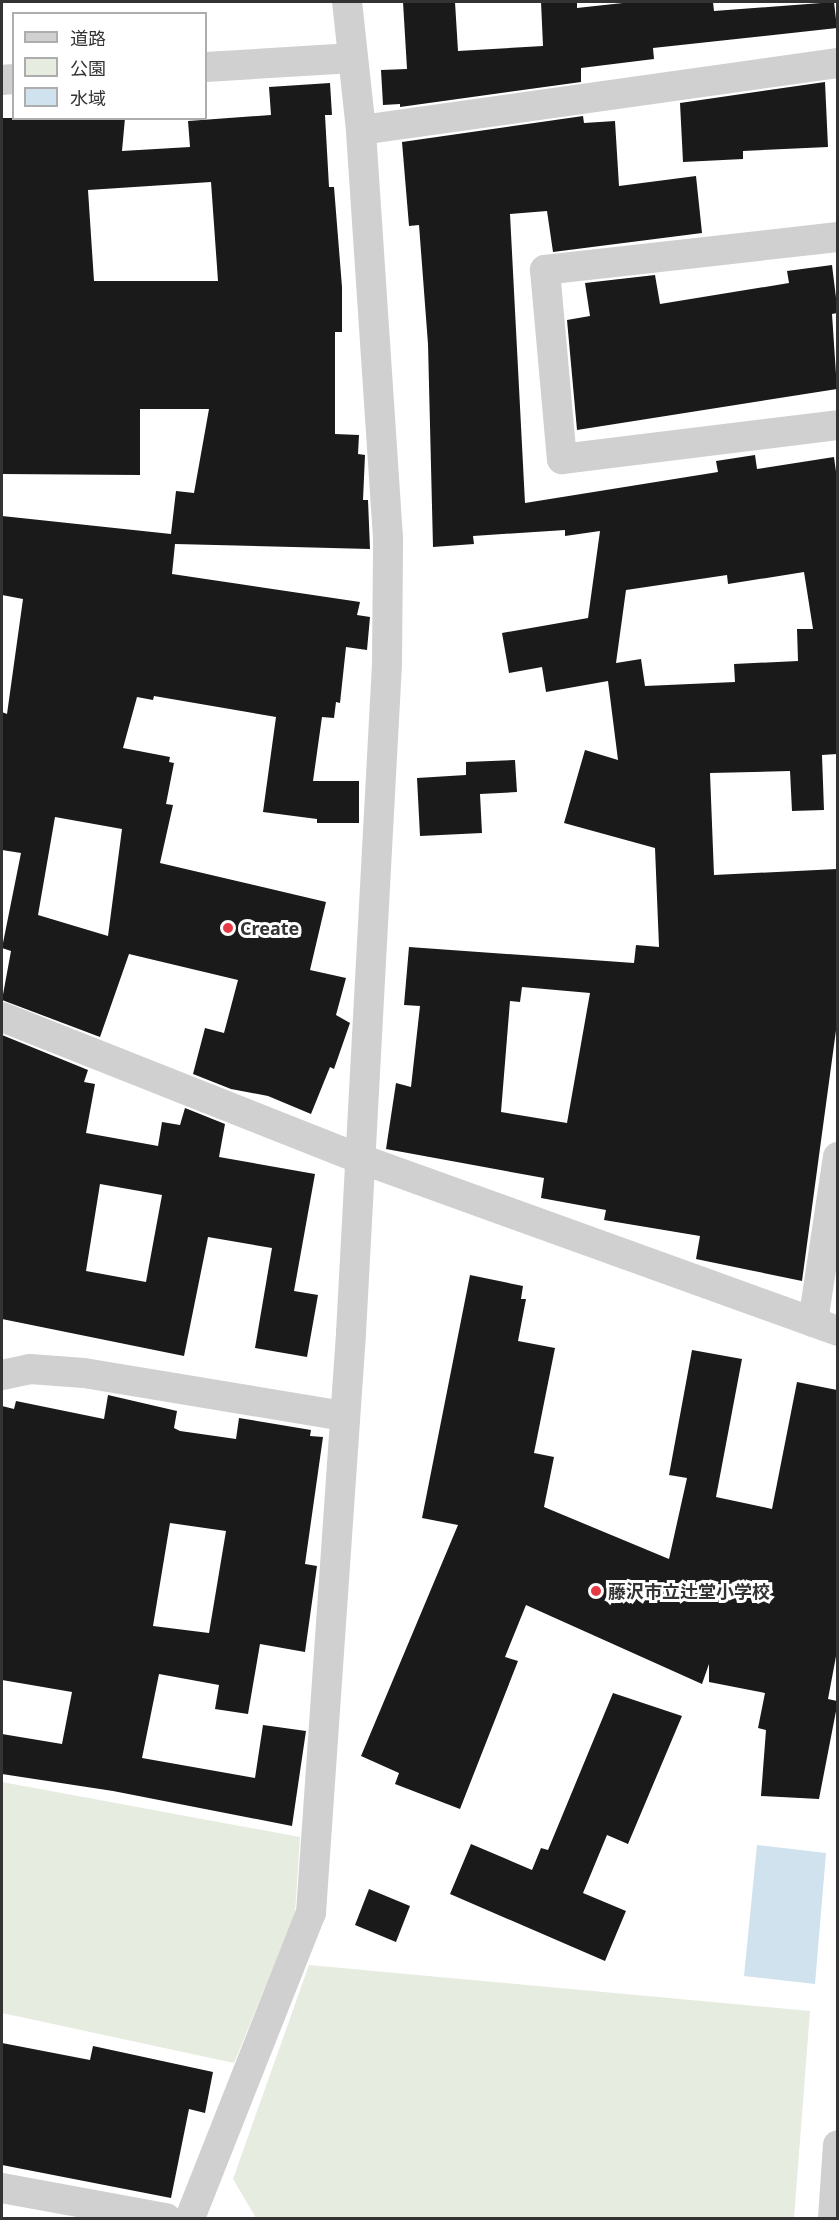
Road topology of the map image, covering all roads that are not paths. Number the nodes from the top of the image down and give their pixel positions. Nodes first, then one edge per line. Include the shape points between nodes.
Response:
1 (347, 2) edge
2 (353, 58) junction
3 (837, 63) edge
4 (207, 67) edge
5 (361, 129) junction
6 (837, 237) edge
7 (837, 425) edge
8 (2, 1017) edge
9 (837, 1157) edge
10 (361, 1159) junction
11 (825, 1327) edge
12 (2, 1375) edge
13 (343, 1416) junction
14 (837, 2145) edge
15 (2, 2188) edge
16 (166, 2218) edge
17 (190, 2218) edge
18 (833, 2218) edge

1 - 2 street
2 - 4 street
2 - 5 street
3 - 5 street
5 - 10 street via 388,538 387,663
6 - 7 street via 545,270 562,459
8 - 10 street
9 - 11 street
10 - 11 street
10 - 13 street
12 - 13 street via 30,1369 84,1373
13 - 17 street via 311,1914
14 - 18 street
15 - 16 street

